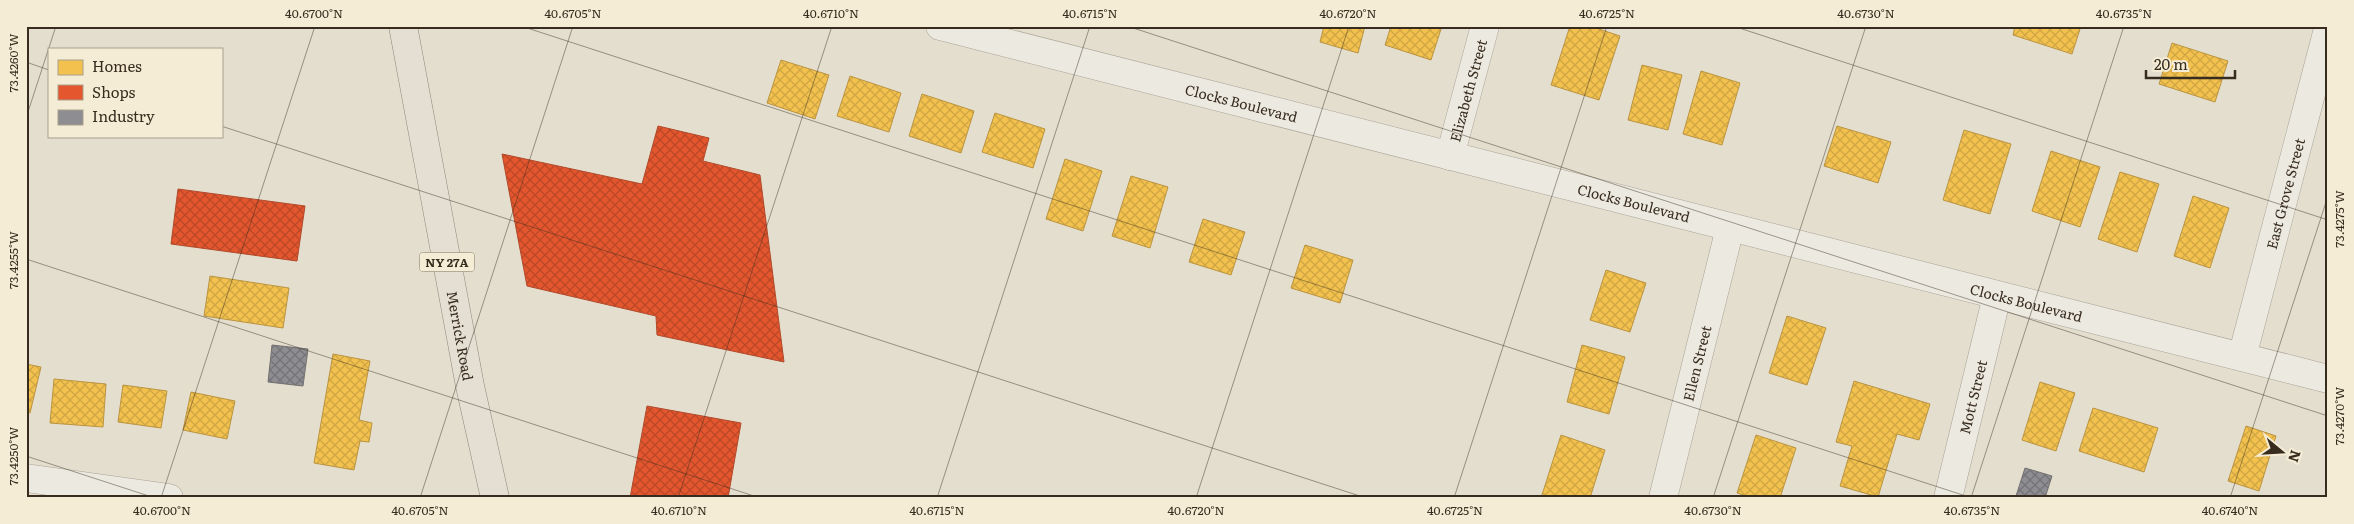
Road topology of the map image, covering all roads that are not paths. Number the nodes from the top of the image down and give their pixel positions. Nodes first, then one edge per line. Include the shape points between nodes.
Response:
1 (403, 26) edge
2 (940, 26) edge
3 (1485, 26) edge
4 (2328, 29) edge
5 (1450, 156) junction
6 (1730, 228) junction
7 (1997, 296) junction
8 (2242, 357) junction
9 (2328, 379) edge
10 (26, 478) edge
11 (169, 498) edge
12 (495, 498) edge
13 (1663, 498) edge
14 (1948, 498) edge

1 - 12 main road, Merrick Road / NY 27A via 470,386
2 - 5 street, Clocks Boulevard
3 - 5 street, Elizabeth Street
4 - 8 street, East Grove Street
5 - 6 street, Clocks Boulevard
6 - 7 street, Clocks Boulevard
6 - 13 street, Ellen Street
7 - 8 street, Clocks Boulevard
7 - 14 street, Mott Street
8 - 9 street, Clocks Boulevard
10 - 11 street

